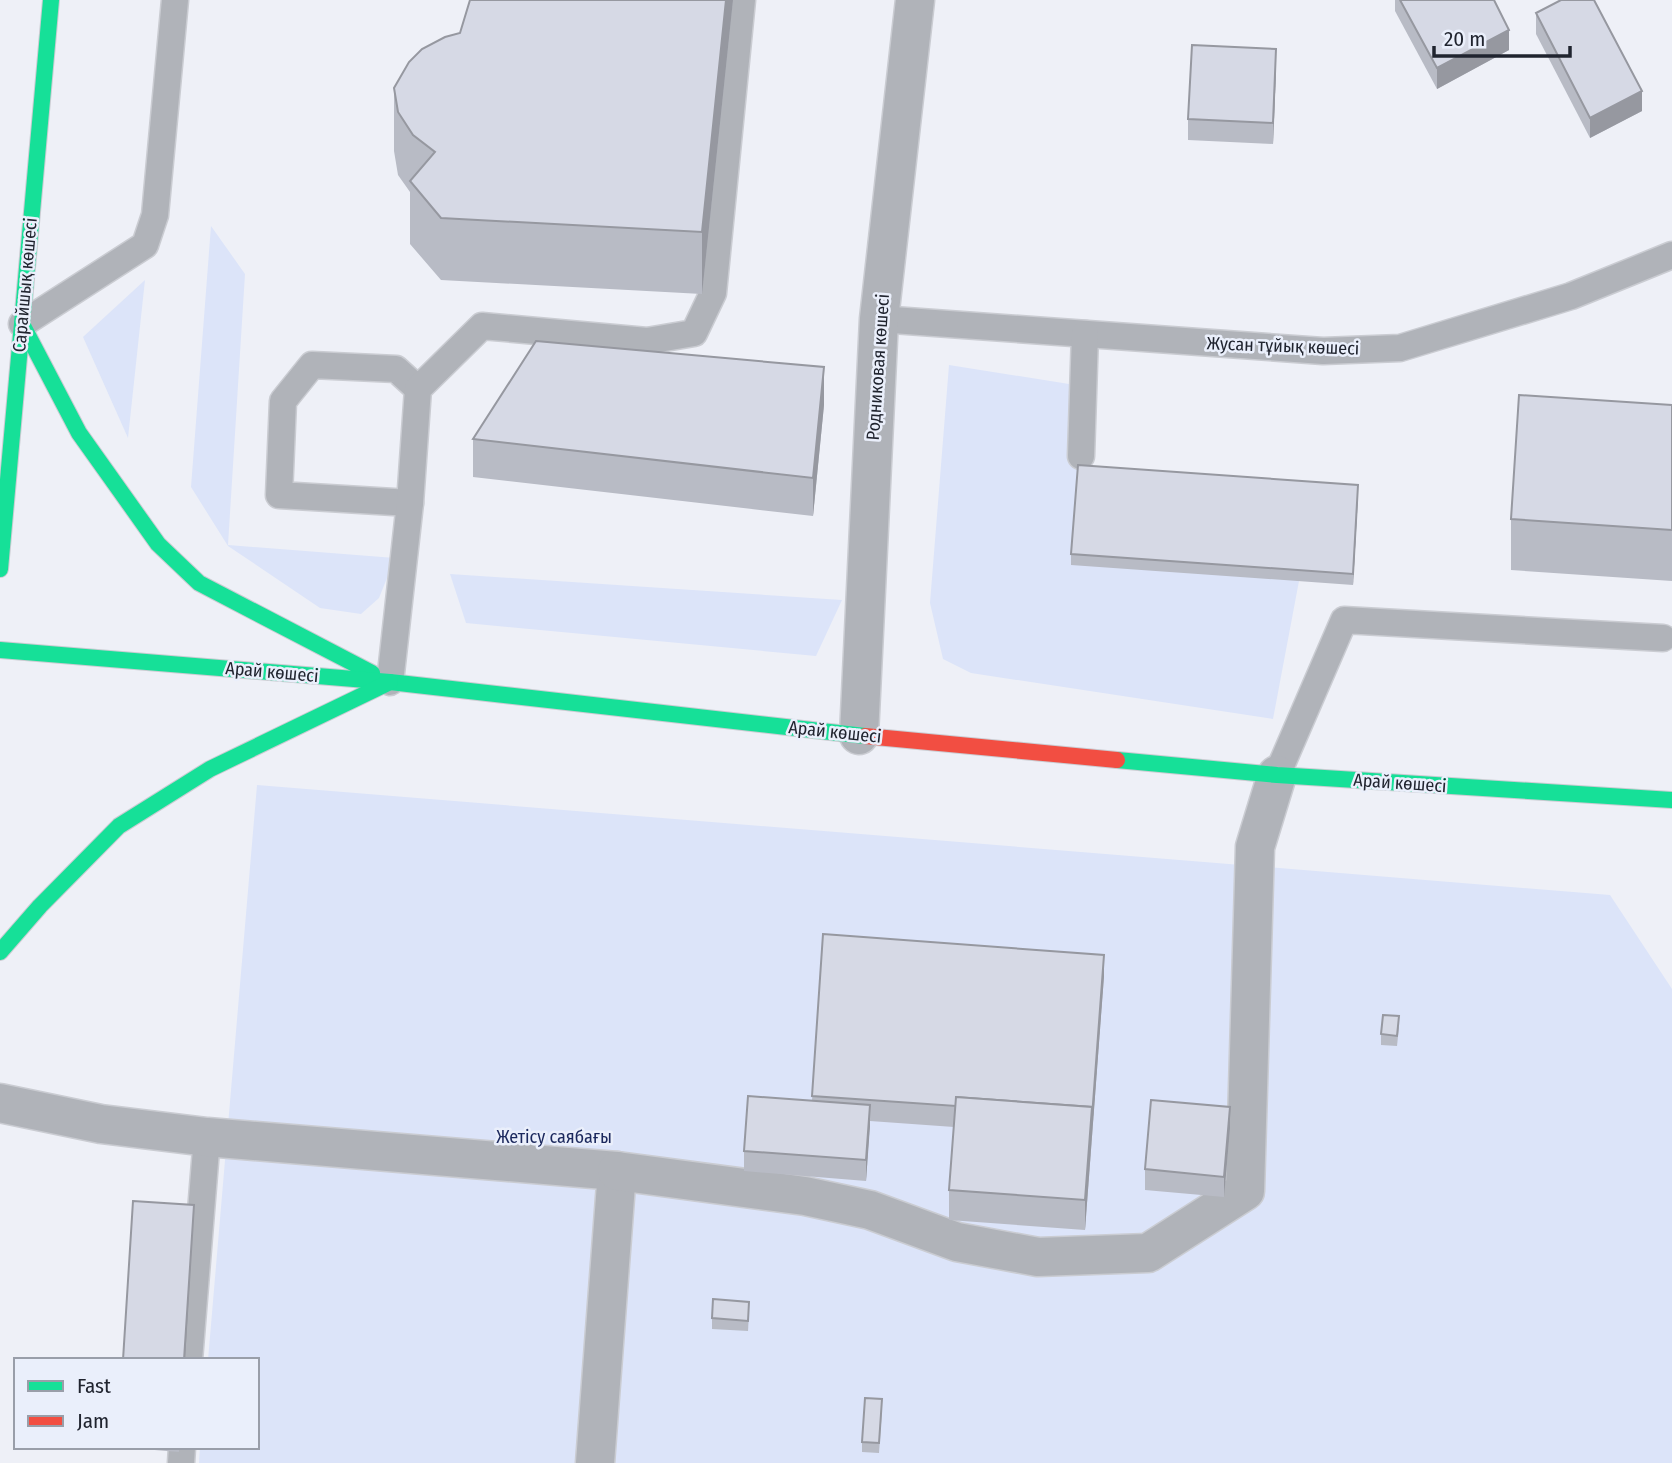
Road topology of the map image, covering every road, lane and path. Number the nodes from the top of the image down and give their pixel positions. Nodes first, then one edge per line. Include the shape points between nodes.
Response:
1 (51, 0) edge
2 (176, 0) edge
3 (742, 0) edge
4 (915, 0) edge
5 (1672, 255) edge
6 (879, 319) junction
7 (22, 324) junction
8 (1085, 334) junction
9 (418, 389) junction
10 (1081, 456) dead end
11 (410, 503) junction
12 (0, 569) edge
13 (1663, 638) dead end
14 (0, 650) edge
15 (390, 682) junction
16 (859, 735) junction
17 (1276, 775) junction
18 (1672, 800) edge
19 (0, 952) edge
20 (0, 1103) edge
21 (206, 1137) junction
22 (617, 1171) junction
23 (189, 1358) edge
24 (594, 1463) edge

1 - 7 street, Сарайшық көшесі
2 - 7 lane via 155,215 145,245
3 - 9 lane via 713,293 694,332 647,341 482,327
4 - 6 street, Родниковая көшесі
5 - 8 lane, Жусан тұйық көшесі via 1571,296 1400,348 1323,351
6 - 8 lane, Жусан тұйық көшесі
6 - 16 street, Родниковая көшесі
7 - 12 street, Сарайшық көшесі
7 - 15 street via 79,433 158,544 199,583
8 - 10 lane
9 - 11 lane
9 - 11 lane via 396,369 312,365 282,401 279,495
11 - 15 lane
13 - 17 lane via 1343,620
14 - 15 street, Арай көшесі
15 - 16 street, Арай көшесі
15 - 19 street via 210,769 119,826
16 - 17 street, Арай көшесі
17 - 18 street, Арай көшесі
17 - 22 street via 1255,847 1245,1191 1148,1253 1038,1257 957,1242 870,1210 805,1196
20 - 21 street via 101,1124
21 - 22 street
21 - 23 lane
22 - 24 street

